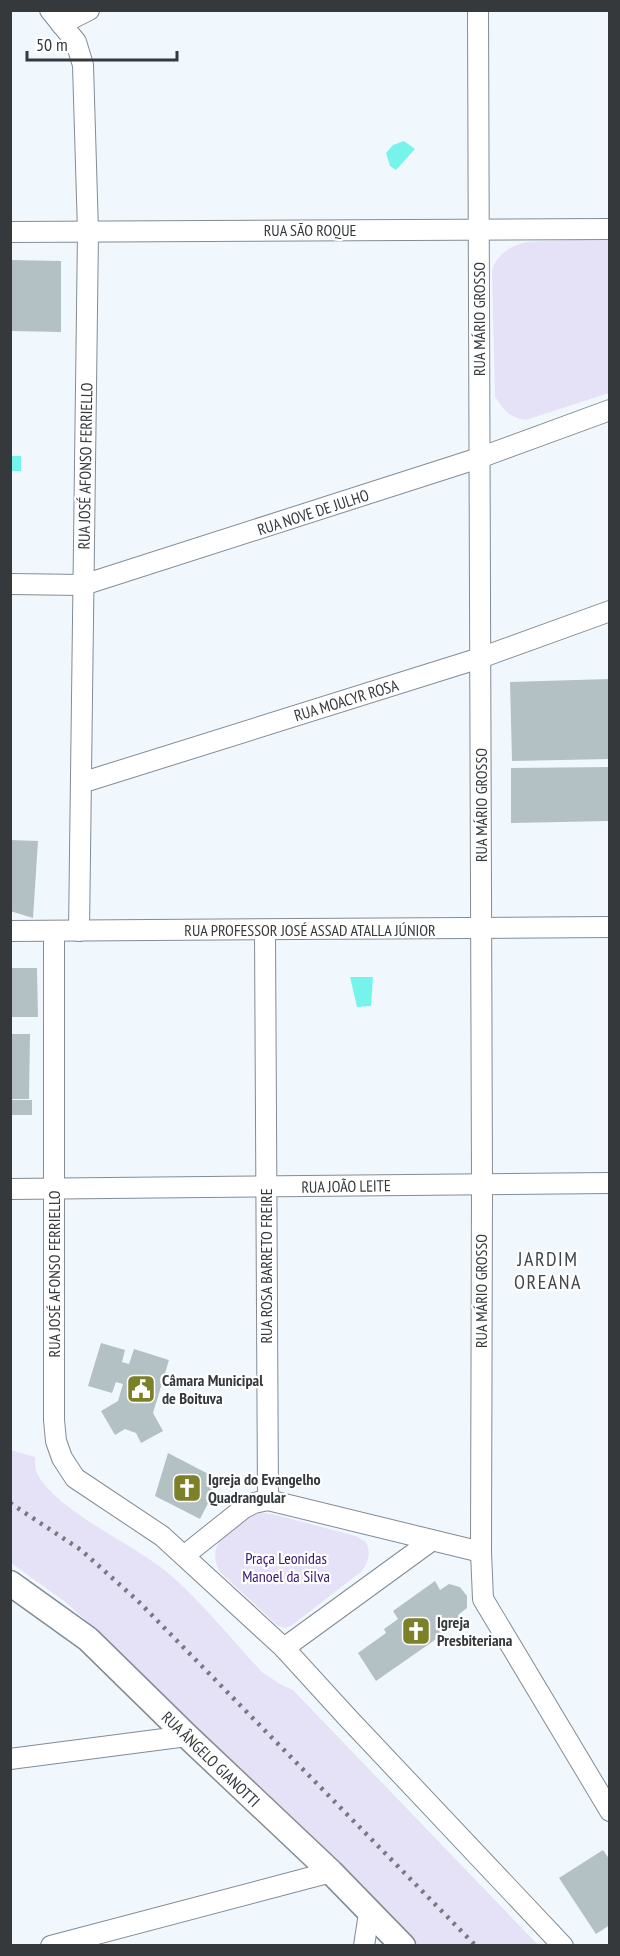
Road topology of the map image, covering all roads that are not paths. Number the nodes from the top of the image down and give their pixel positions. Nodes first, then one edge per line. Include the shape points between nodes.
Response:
1 (89, 10) edge
2 (478, 10) edge
3 (56, 17) edge
4 (478, 228) junction
5 (609, 229) edge
6 (88, 231) junction
7 (10, 232) edge
8 (609, 410) edge
9 (479, 458) junction
10 (10, 584) edge
11 (83, 585) junction
12 (609, 611) edge
13 (480, 658) junction
14 (81, 783) junction
15 (609, 927) edge
16 (481, 928) junction
17 (265, 930) junction
18 (10, 931) edge
19 (54, 931) junction
20 (79, 931) junction
21 (609, 1183) edge
22 (482, 1184) junction
23 (266, 1187) junction
24 (10, 1189) edge
25 (54, 1189) junction
26 (268, 1500) junction
27 (431, 1541) junction
28 (481, 1552) junction
29 (184, 1555) junction
30 (10, 1583) edge
31 (284, 1648) junction
32 (187, 1736) junction
33 (10, 1759) edge
34 (609, 1811) edge
35 (331, 1872) junction
36 (369, 1913) junction
37 (51, 1946) edge
38 (364, 1946) edge
39 (404, 1946) edge
40 (563, 1946) edge

1 - 3 street
2 - 4 street, RUA MÁRIO GROSSO
3 - 6 street, RUA JOSÉ AFONSO FERRIELLO via 76,42 83,65
4 - 5 street, RUA SÃO ROQUE
4 - 6 street, RUA SÃO ROQUE
4 - 9 street, RUA MÁRIO GROSSO
6 - 7 street, RUA SÃO ROQUE
6 - 11 street, RUA JOSÉ AFONSO FERRIELLO
8 - 9 street, RUA NOVE DE JULHO
9 - 11 street, RUA NOVE DE JULHO
9 - 13 street, RUA MÁRIO GROSSO
10 - 11 street, RUA NOVE DE JULHO
11 - 14 street, RUA JOSÉ AFONSO FERRIELLO
12 - 13 street, RUA MOACYR ROSA
13 - 14 street, RUA MOACYR ROSA
13 - 16 street, RUA MÁRIO GROSSO
14 - 20 street, RUA JOSÉ AFONSO FERRIELLO
15 - 16 street, RUA PROFESSOR JOSÉ ASSAD ATALLA JÚNIOR
16 - 17 street, RUA PROFESSOR JOSÉ ASSAD ATALLA JÚNIOR
16 - 22 street, RUA MÁRIO GROSSO
17 - 20 street, RUA PROFESSOR JOSÉ ASSAD ATALLA JÚNIOR
17 - 23 street, RUA ROSA BARRETO FREIRE
18 - 19 street, RUA PROFESSOR JOSÉ ASSAD ATALLA JÚNIOR
19 - 20 street, RUA PROFESSOR JOSÉ ASSAD ATALLA JÚNIOR
19 - 25 street, RUA JOSÉ AFONSO FERRIELLO
21 - 22 street, RUA JOÃO LEITE
22 - 23 street, RUA JOÃO LEITE
22 - 28 street, RUA MÁRIO GROSSO
23 - 25 street, RUA JOÃO LEITE
23 - 26 street, RUA ROSA BARRETO FREIRE
24 - 25 street, RUA JOÃO LEITE
25 - 29 street, RUA JOSÉ AFONSO FERRIELLO via 54,1420 62,1458 81,1483
26 - 27 street
26 - 29 street via 244,1508
27 - 28 street
27 - 31 street
28 - 34 street, RUA MÁRIO GROSSO via 483,1599
29 - 31 street, RUA JOSÉ AFONSO FERRIELLO
30 - 32 street, RUA ÂNGELO GIANOTTI via 88,1639
31 - 40 street, RUA JOSÉ AFONSO FERRIELLO
32 - 33 street
32 - 35 street, RUA ÂNGELO GIANOTTI
35 - 36 street, RUA ÂNGELO GIANOTTI
35 - 37 street
36 - 38 street
36 - 39 street, RUA ÂNGELO GIANOTTI

